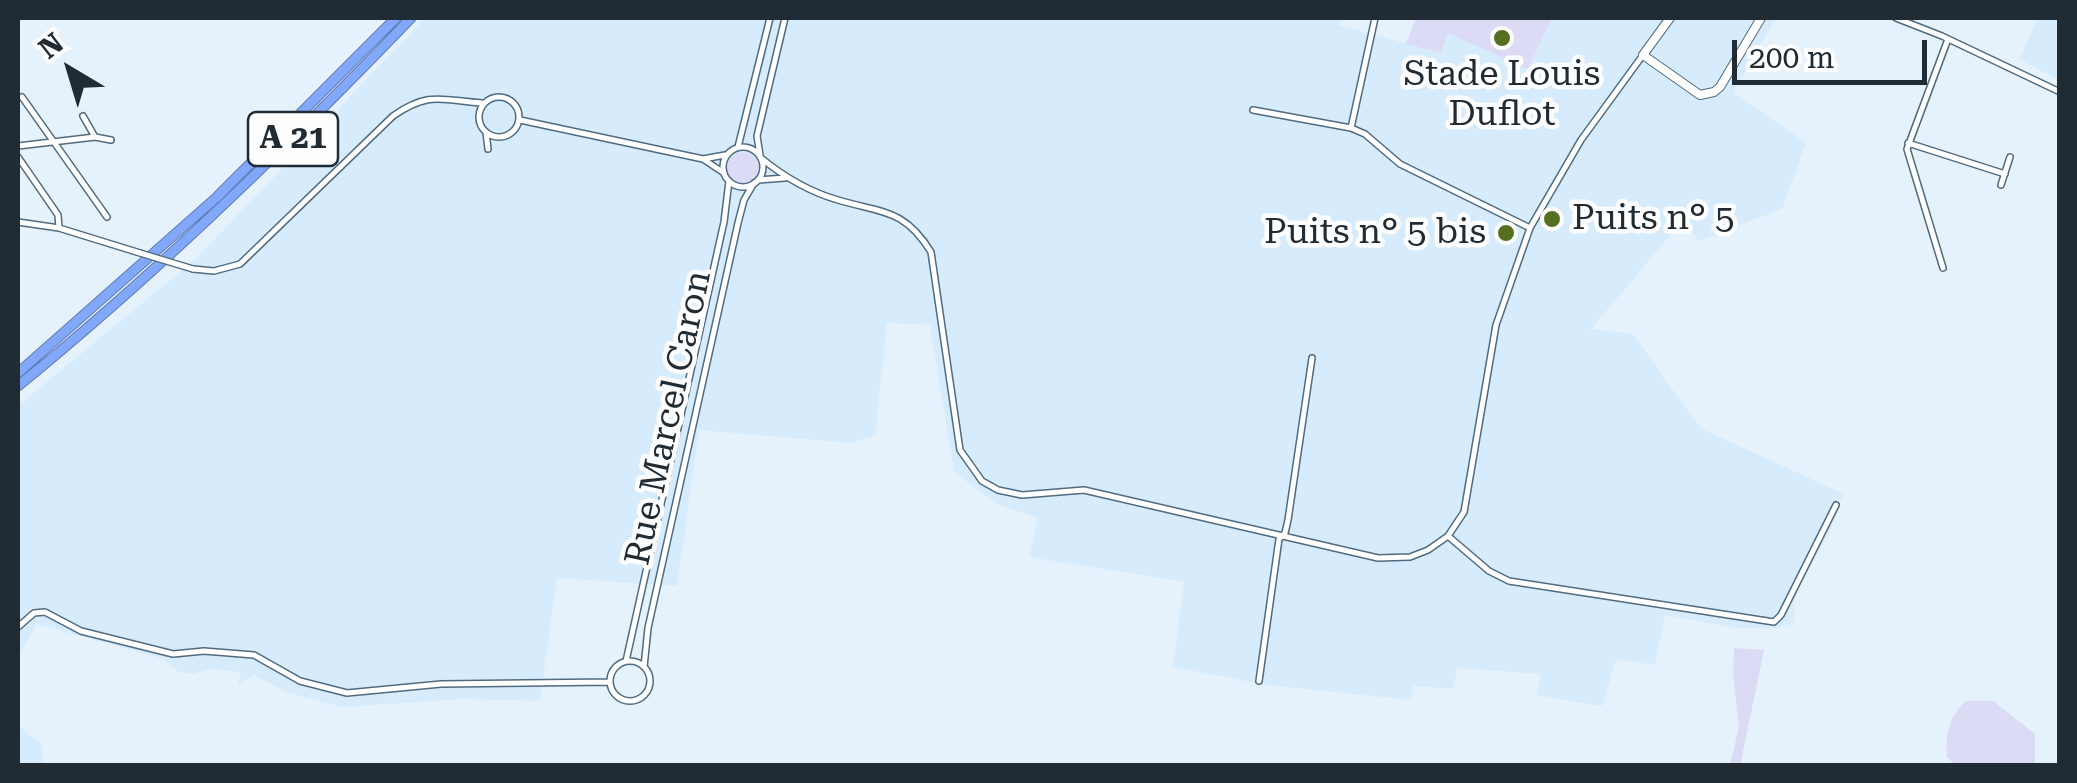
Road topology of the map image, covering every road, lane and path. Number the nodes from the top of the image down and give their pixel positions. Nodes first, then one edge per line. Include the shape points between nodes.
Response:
1 (396, 18) edge
2 (411, 18) edge
3 (770, 18) edge
4 (785, 18) edge
5 (1375, 18) edge
6 (1670, 18) edge
7 (1762, 18) edge
8 (1896, 18) edge
9 (1948, 39) junction
10 (1643, 55) junction
11 (2060, 92) edge
12 (22, 97) dead end
13 (462, 102) junction
14 (482, 103) junction
15 (1253, 110) dead end
16 (478, 114) junction
17 (82, 116) dead end
18 (520, 120) junction
19 (1351, 128) junction
20 (486, 132) junction
21 (499, 137) junction
22 (95, 138) junction
23 (111, 140) dead end
24 (54, 142) junction
25 (1908, 143) junction
26 (18, 146) edge
27 (738, 147) junction
28 (728, 154) junction
29 (761, 156) junction
30 (2010, 156) dead end
31 (18, 158) edge
32 (703, 159) junction
33 (724, 174) junction
34 (2005, 174) junction
35 (788, 178) junction
36 (729, 181) junction
37 (756, 182) junction
38 (2002, 185) dead end
39 (107, 217) dead end
40 (18, 222) edge
41 (59, 228) junction
42 (1530, 228) junction
43 (1943, 268) dead end
44 (1312, 358) dead end
45 (18, 374) edge
46 (18, 386) edge
47 (1836, 505) dead end
48 (1281, 536) junction
49 (1448, 536) junction
50 (18, 626) edge
51 (626, 661) junction
52 (644, 666) junction
53 (1259, 680) dead end
54 (610, 682) junction

1 - 45 highway, A 21 via 217,197
2 - 46 highway, A 21 via 303,129
3 - 27 street
4 - 29 street via 757,136
5 - 19 street
6 - 10 street
7 - 10 street via 1720,87 1709,94 1700,95
8 - 9 street
9 - 11 street
9 - 25 street
10 - 42 street via 1581,140
12 - 24 street
13 - 14 street
13 - 16 street
13 - 41 street, bridge via 415,101 393,116 240,264 193,269
14 - 16 street
14 - 18 street via 507,98
15 - 19 street
16 - 20 street
17 - 22 street
18 - 21 street
18 - 32 street
19 - 42 street via 1400,164
20 - 21 street
20 - 21 street via 488,150
22 - 23 street
22 - 24 street
24 - 26 street
24 - 39 street
25 - 34 street
25 - 43 street
27 - 28 street
27 - 29 street
28 - 32 street
28 - 33 street
29 - 35 street
29 - 37 street
30 - 34 street
31 - 41 street via 58,214
32 - 33 street
33 - 36 street
34 - 38 street
35 - 37 street
35 - 48 street via 897,216 918,232 930,252 960,450 982,480 1022,496 1084,490
36 - 37 street
36 - 51 street, Rue Marcel Caron
37 - 52 street, Rue Marcel Caron via 738,222 696,402
40 - 41 street
42 - 49 street via 1496,325 1464,512
44 - 48 street
47 - 49 street via 1774,622 1509,581
48 - 49 street via 1390,559 1410,558
48 - 53 street
50 - 54 street via 45,612 81,631 173,654 254,655 300,681 347,693 441,684
51 - 52 street
51 - 54 street via 614,668
52 - 54 street via 650,685 641,698 624,701

